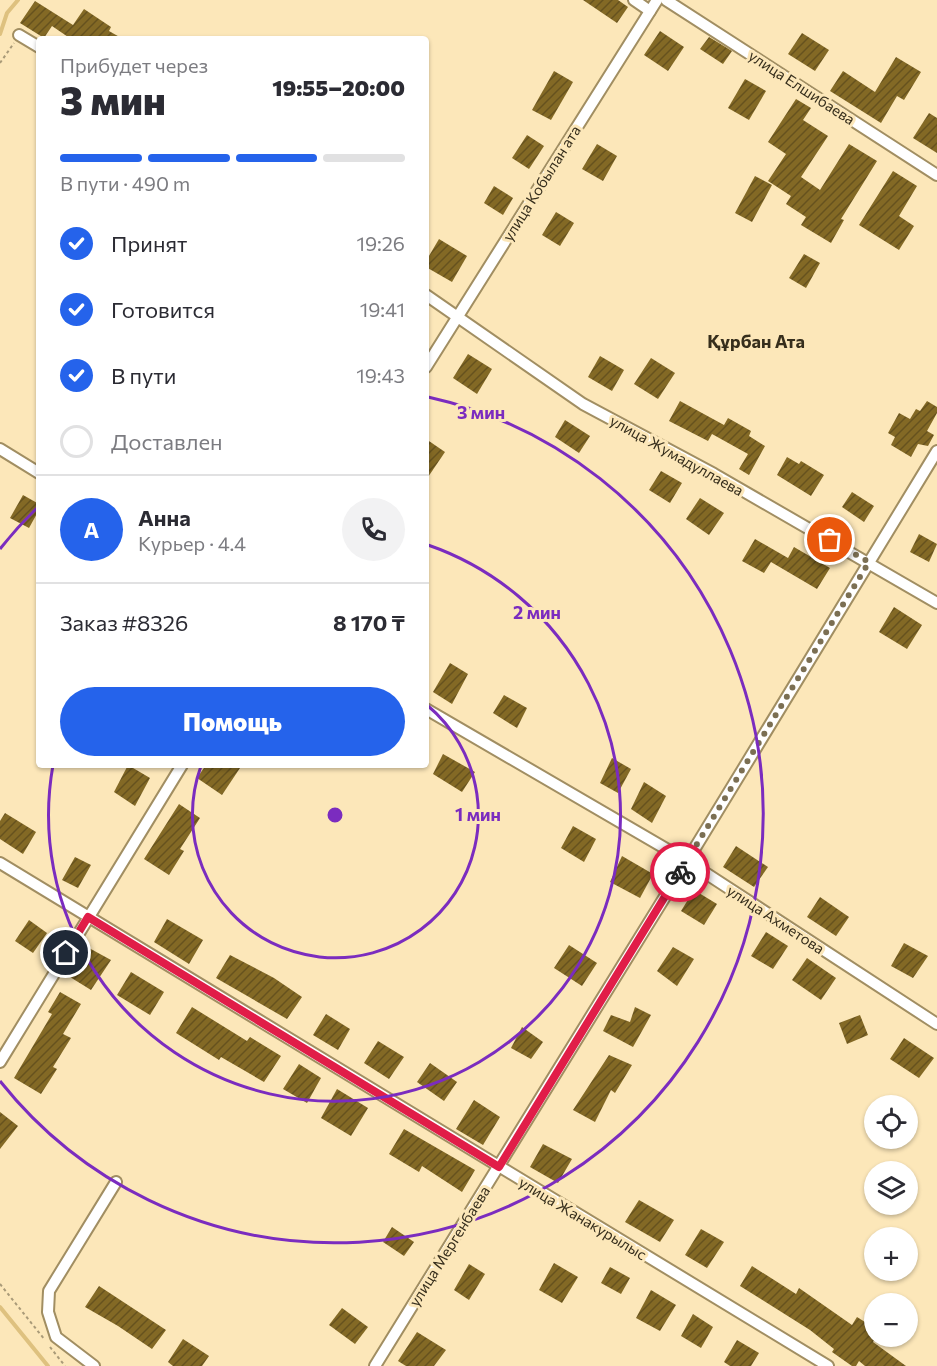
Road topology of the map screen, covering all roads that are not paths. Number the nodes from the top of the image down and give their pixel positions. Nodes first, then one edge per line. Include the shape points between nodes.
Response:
1 (634, 0) edge
2 (657, 0) edge
3 (666, 0) edge
4 (650, 11) junction
5 (19, 35) road end
6 (36, 45) edge
7 (937, 174) edge
8 (429, 297) edge
9 (458, 316) junction
10 (429, 362) edge
11 (0, 448) edge
12 (937, 451) edge
13 (36, 471) edge
14 (869, 562) junction
15 (937, 603) edge
16 (429, 711) edge
17 (180, 768) edge
18 (687, 861) junction
19 (0, 863) edge
20 (88, 917) junction
21 (937, 1024) edge
22 (0, 1062) edge
23 (499, 1167) junction
24 (116, 1182) dead end
25 (94, 1366) edge
26 (375, 1366) edge
27 (828, 1366) edge

1 - 4 street
2 - 4 street, улица Кобылан ата
3 - 7 street, улица Елшибаева
4 - 9 street, улица Кобылан ата
5 - 6 street
8 - 9 street, улица Жумадуллаева
9 - 10 street, улица Кобылан ата
9 - 14 street, улица Жумадуллаева via 583,404
11 - 13 street
12 - 14 street, улица Мергенбаева
14 - 15 street, улица Жумадуллаева
14 - 18 street, улица Мергенбаева
16 - 18 street, улица Ахметова
17 - 20 street
18 - 21 street, улица Ахметова
18 - 23 street, улица Мергенбаева
19 - 20 street, улица Жанакурылыс
20 - 22 street
20 - 23 street, улица Жанакурылыс
23 - 26 street, улица Мергенбаева
23 - 27 street, улица Жанакурылыс
24 - 25 street via 49,1291 48,1312 56,1337

